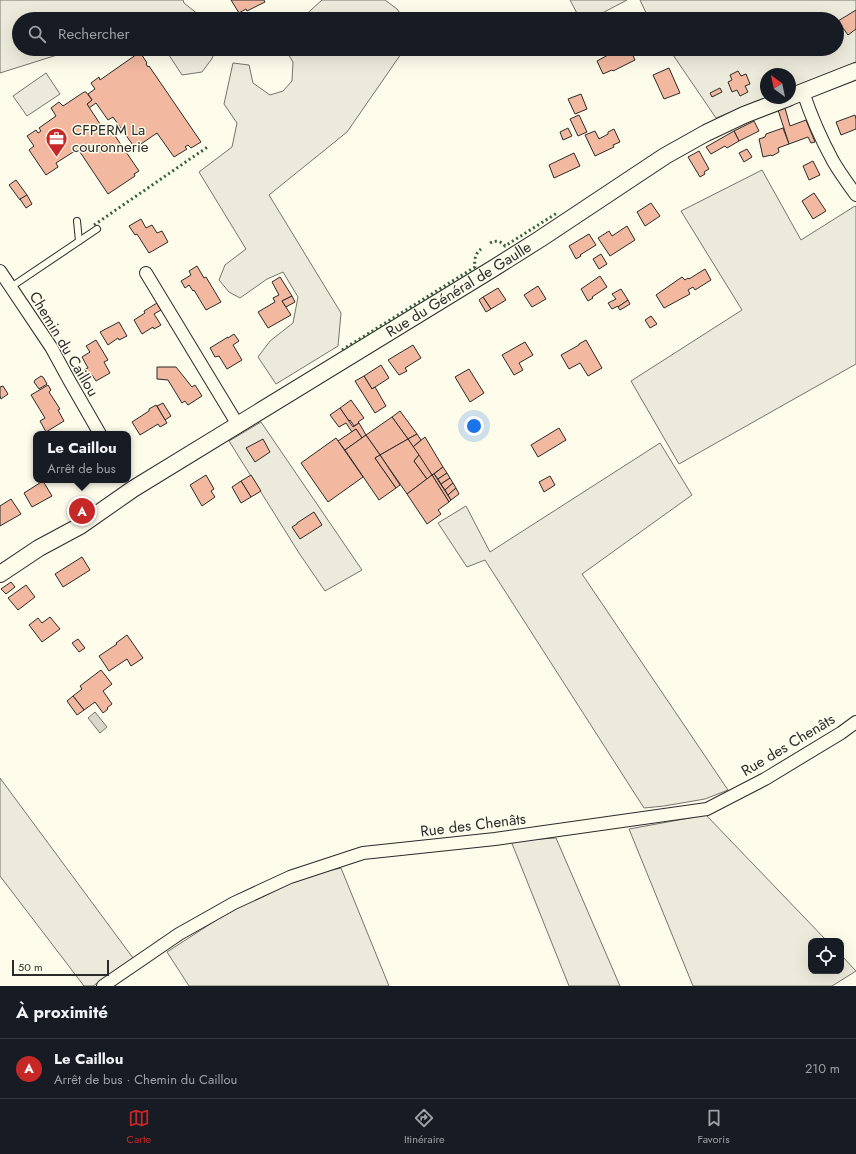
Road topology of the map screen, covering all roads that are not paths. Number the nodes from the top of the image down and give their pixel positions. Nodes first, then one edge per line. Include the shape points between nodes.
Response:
1 (856, 71) edge
2 (796, 95) edge
3 (796, 98) edge
4 (773, 104) edge
5 (856, 195) edge
6 (77, 221) dead end
7 (97, 229) dead end
8 (79, 241) junction
9 (0, 271) edge
10 (146, 273) dead end
11 (11, 287) junction
12 (238, 425) junction
13 (98, 431) edge
14 (130, 485) edge
15 (0, 574) edge
16 (856, 722) edge
17 (103, 986) edge

1 - 2 main road, Rue du Général de Gaulle
3 - 5 street via 810,111 834,162
4 - 12 main road, Rue du Général de Gaulle via 720,126 665,156 494,268
6 - 8 lane
7 - 8 lane
8 - 11 lane
9 - 11 street, Chemin du Caillou
10 - 12 street
11 - 13 street, Chemin du Caillou via 51,347
12 - 14 main road, Rue du Général de Gaulle
14 - 15 main road, Rue du Général de Gaulle via 80,526 39,548
16 - 17 street, Rue des Chenâts via 765,779 707,809 495,839 363,853 290,877 234,903 179,934

